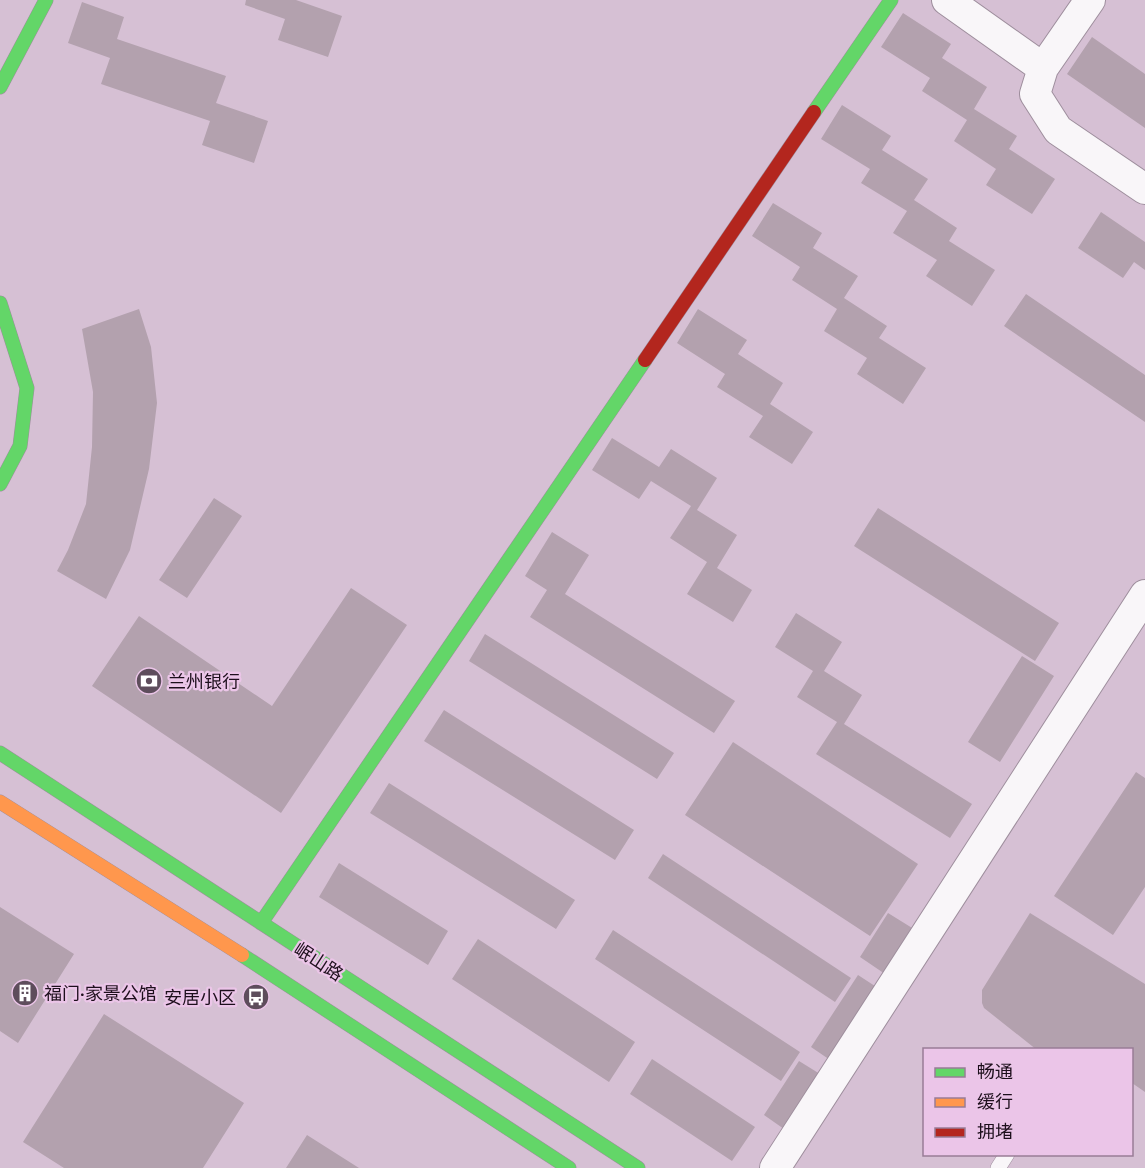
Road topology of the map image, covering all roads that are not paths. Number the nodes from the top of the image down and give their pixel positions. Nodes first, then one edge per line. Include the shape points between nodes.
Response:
1 (46, 0) edge
2 (891, 0) edge
3 (947, 0) edge
4 (1090, 0) edge
5 (1043, 68) junction
6 (0, 87) edge
7 (1145, 189) edge
8 (0, 303) edge
9 (0, 484) edge
10 (1145, 595) edge
11 (0, 753) edge
12 (0, 802) edge
13 (261, 923) junction
14 (569, 1168) edge
15 (638, 1168) edge
16 (775, 1168) edge

1 - 6 main road
2 - 13 main road
3 - 5 street
4 - 5 street
5 - 7 street via 1035,94 1058,130
8 - 9 main road via 27,388 20,446
10 - 16 street
11 - 13 main road, 岷山路
12 - 14 main road, 岷山路
13 - 15 main road, 岷山路

